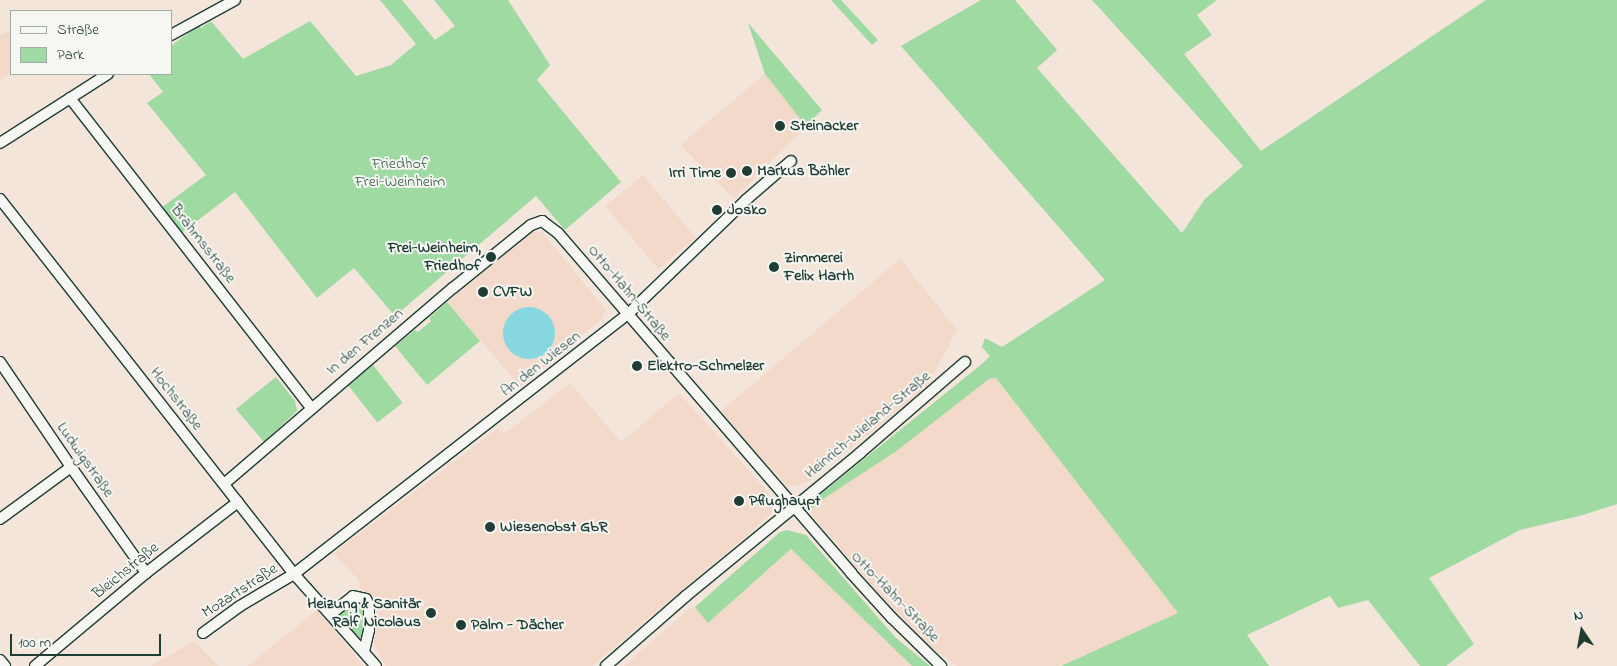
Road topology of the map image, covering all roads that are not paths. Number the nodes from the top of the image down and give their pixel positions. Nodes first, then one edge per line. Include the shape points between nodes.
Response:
1 (234, 0) edge
2 (172, 34) edge
3 (106, 75) edge
4 (70, 98) junction
5 (0, 143) edge
6 (791, 161) dead end
7 (0, 199) edge
8 (528, 227) joint
9 (628, 314) junction
10 (0, 362) edge
11 (965, 362) dead end
12 (311, 408) junction
13 (71, 468) junction
14 (224, 484) junction
15 (238, 502) junction
16 (794, 506) junction
17 (0, 518) edge
18 (146, 573) junction
19 (294, 574) junction
20 (331, 614) junction
21 (203, 633) dead end
22 (364, 651) junction
23 (0, 660) edge
24 (5, 666) edge
25 (35, 666) edge
26 (376, 666) edge
27 (606, 666) edge
28 (941, 666) edge

1 - 2 street
3 - 4 street
4 - 5 street
4 - 12 street, Brahmsstraße
6 - 9 street, An den Wiesen
7 - 14 street, Hochstraße
8 - 9 street, Otto-Hahn-Straße via 539,221 550,225
8 - 12 street, In den Frenzen
9 - 16 street, Otto-Hahn-Straße
9 - 19 street, An den Wiesen
10 - 13 street, Ludwigstraße
11 - 16 street, Heinrich-Wieland-Straße
12 - 14 street, In den Frenzen
13 - 17 street
13 - 18 street, Ludwigstraße
14 - 15 street, Hochstraße
15 - 18 street, Bleichstraße
15 - 19 street, Hochstraße
16 - 27 street, Heinrich-Wieland-Straße
16 - 28 street, Otto-Hahn-Straße via 892,618
18 - 25 street, Bleichstraße
19 - 20 street, Hochstraße
19 - 21 street, Mozartstraße via 240,606
20 - 22 street, Hochstraße
20 - 22 street via 353,596 366,599 370,615
22 - 26 street, Hochstraße
23 - 24 street

